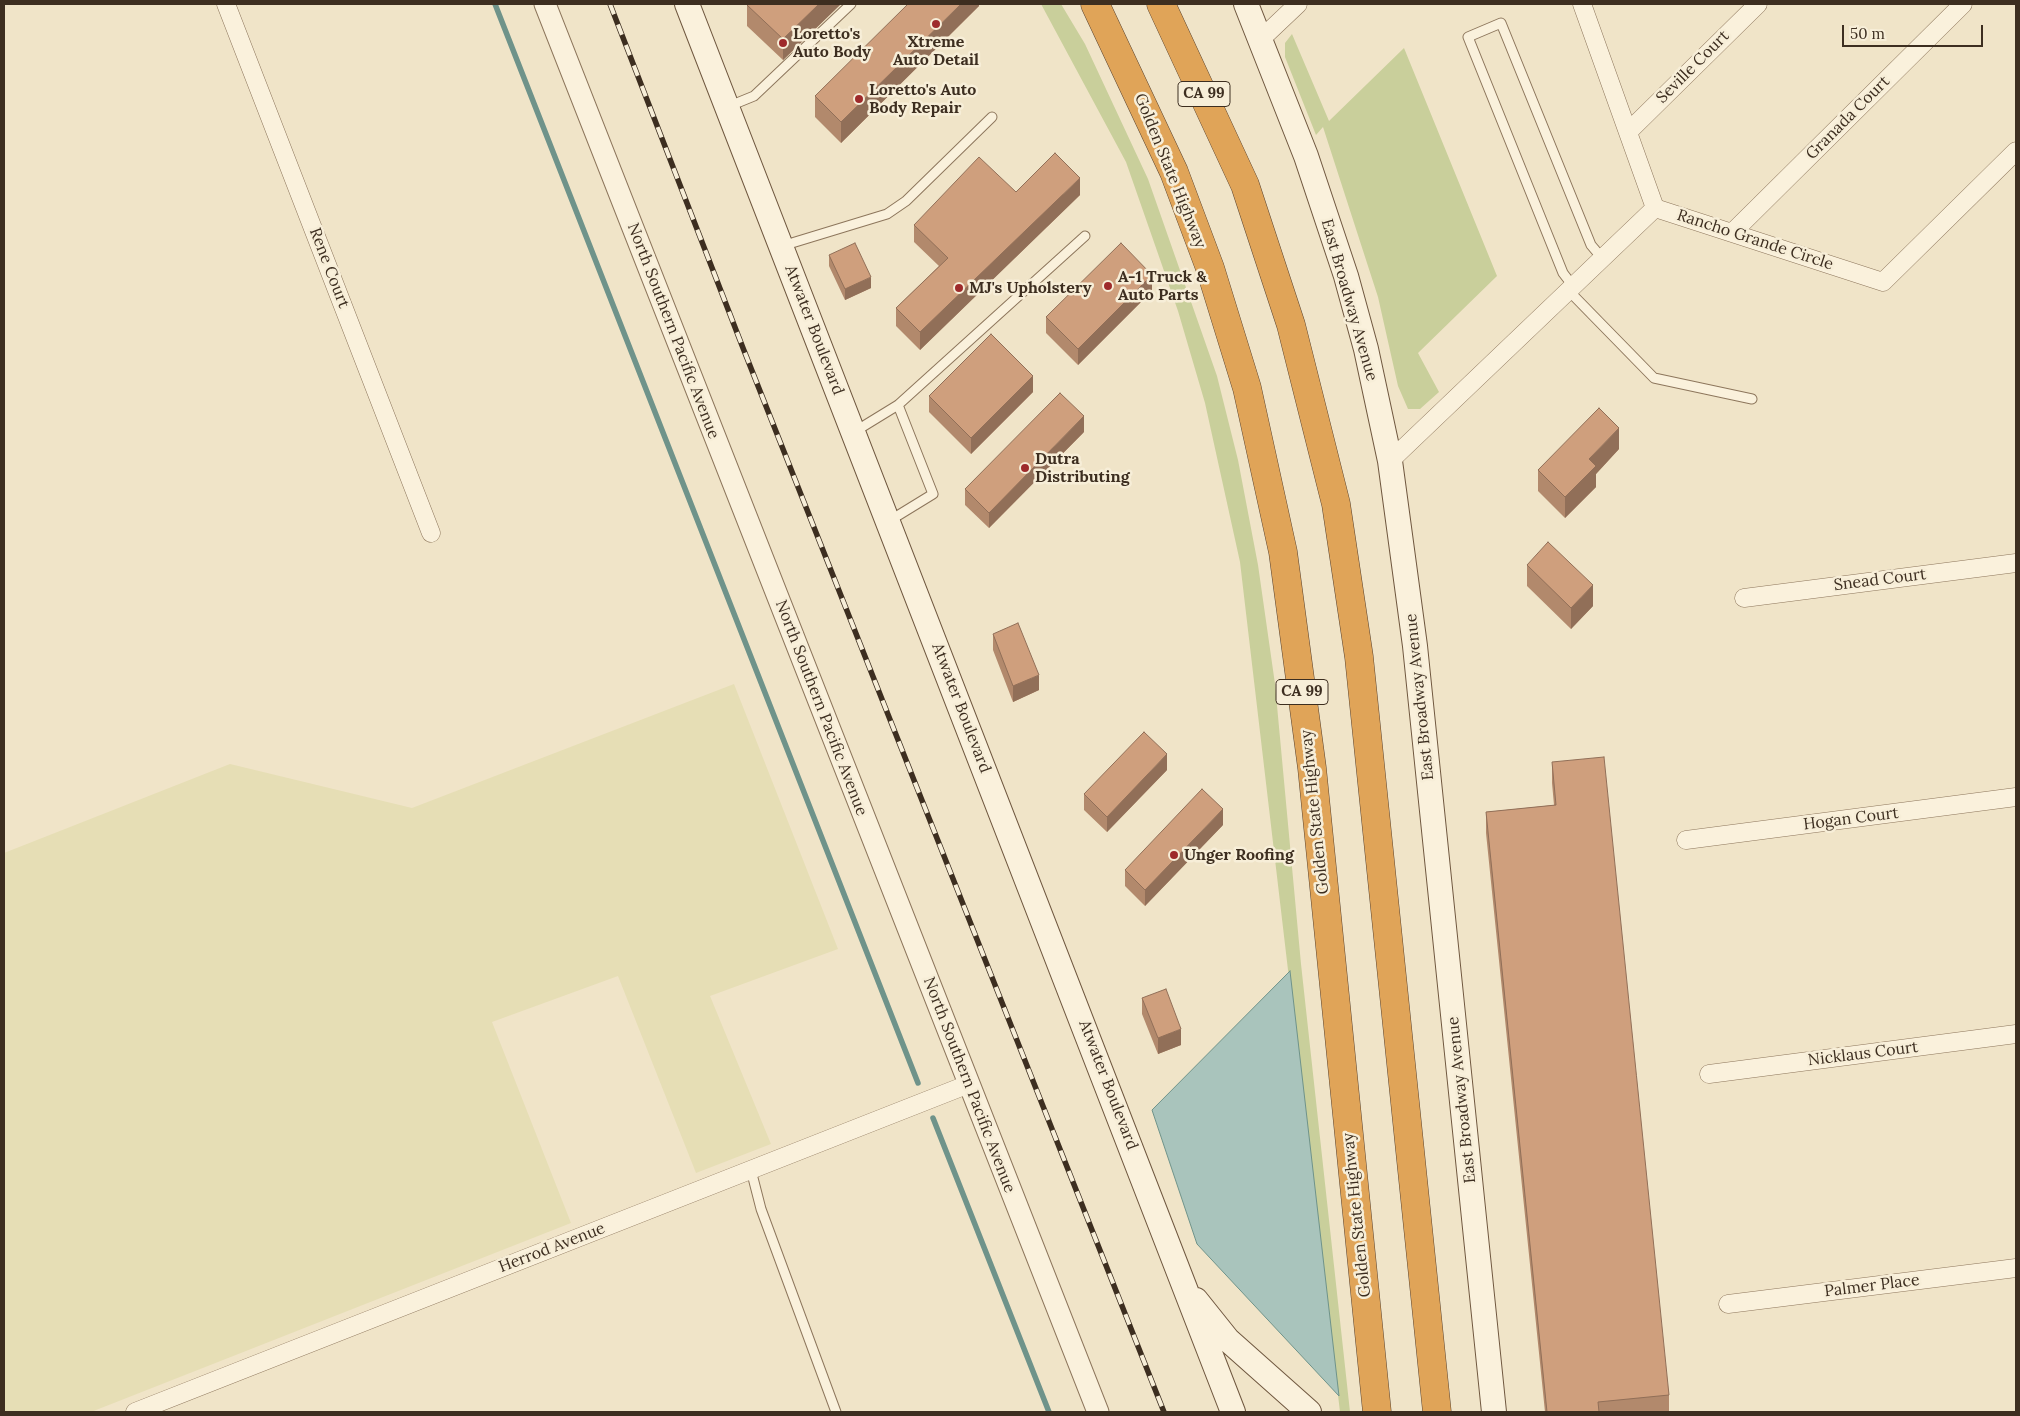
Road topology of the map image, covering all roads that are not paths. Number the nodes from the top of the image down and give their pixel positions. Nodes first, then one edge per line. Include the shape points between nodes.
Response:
1 (226, 4) edge
2 (545, 4) edge
3 (687, 4) edge
4 (851, 4) edge
5 (1095, 4) edge
6 (1162, 4) edge
7 (1180, 4) edge
8 (1246, 4) edge
9 (1298, 4) edge
10 (1582, 4) edge
11 (1758, 4) edge
12 (1963, 4) edge
13 (1260, 40) junction
14 (727, 107) junction
15 (992, 117) dead end
16 (1629, 131) junction
17 (2016, 151) edge
18 (1245, 185) junction
19 (1655, 208) junction
20 (1733, 232) junction
21 (1084, 236) dead end
22 (781, 246) junction
23 (1602, 258) junction
24 (1571, 288) junction
25 (1752, 399) dead end
26 (898, 406) junction
27 (854, 432) junction
28 (1390, 461) junction
29 (889, 521) junction
30 (431, 533) dead end
31 (2016, 563) edge
32 (1744, 598) dead end
33 (2016, 797) edge
34 (1686, 840) dead end
35 (2016, 1034) edge
36 (1709, 1074) dead end
37 (969, 1084) junction
38 (751, 1170) junction
39 (2016, 1268) edge
40 (1186, 1287) junction
41 (1728, 1304) dead end
42 (134, 1412) edge
43 (836, 1412) edge
44 (1098, 1412) edge
45 (1233, 1412) edge
46 (1309, 1412) edge
47 (1377, 1412) edge
48 (1437, 1412) edge
49 (1494, 1412) edge

1 - 30 street, Rene Court
2 - 37 street, North Southern Pacific Avenue
3 - 14 main road, Atwater Boulevard
4 - 14 lane via 754,96
5 - 47 highway, Golden State Highway / CA 99 via 1174,172 1210,268 1247,388 1283,552 1312,768
6 - 18 highway, CA 99
7 - 18 highway
8 - 13 main road, East Broadway Avenue
9 - 13 street
10 - 16 street, Rancho Grande Circle
11 - 16 street, Seville Court
12 - 20 street, Granada Court
13 - 28 main road, East Broadway Avenue via 1306,156 1346,276 1366,349
14 - 22 main road, Atwater Boulevard
15 - 22 lane via 906,201 888,214
16 - 19 street, Rancho Grande Circle
17 - 20 street, Rancho Grande Circle via 1883,282
18 - 48 highway, CA 99 via 1291,325 1336,504 1364,704
19 - 20 street, Rancho Grande Circle
19 - 23 street
21 - 26 lane
22 - 27 main road, Atwater Boulevard
23 - 24 street
23 - 24 lane via 1591,245 1501,23 1468,37
24 - 25 lane via 1654,378
24 - 28 street
26 - 27 lane
26 - 29 lane via 933,494
27 - 29 main road, Atwater Boulevard
28 - 49 main road, East Broadway Avenue via 1415,646
29 - 40 main road, Atwater Boulevard
31 - 32 street, Snead Court
33 - 34 street, Hogan Court
35 - 36 street, Nicklaus Court
37 - 38 street, Herrod Avenue
37 - 44 street, North Southern Pacific Avenue
38 - 42 street, Herrod Avenue
38 - 43 lane via 761,1209
39 - 41 street, Palmer Place
40 - 45 main road, Atwater Boulevard
40 - 46 main road via 1228,1340

